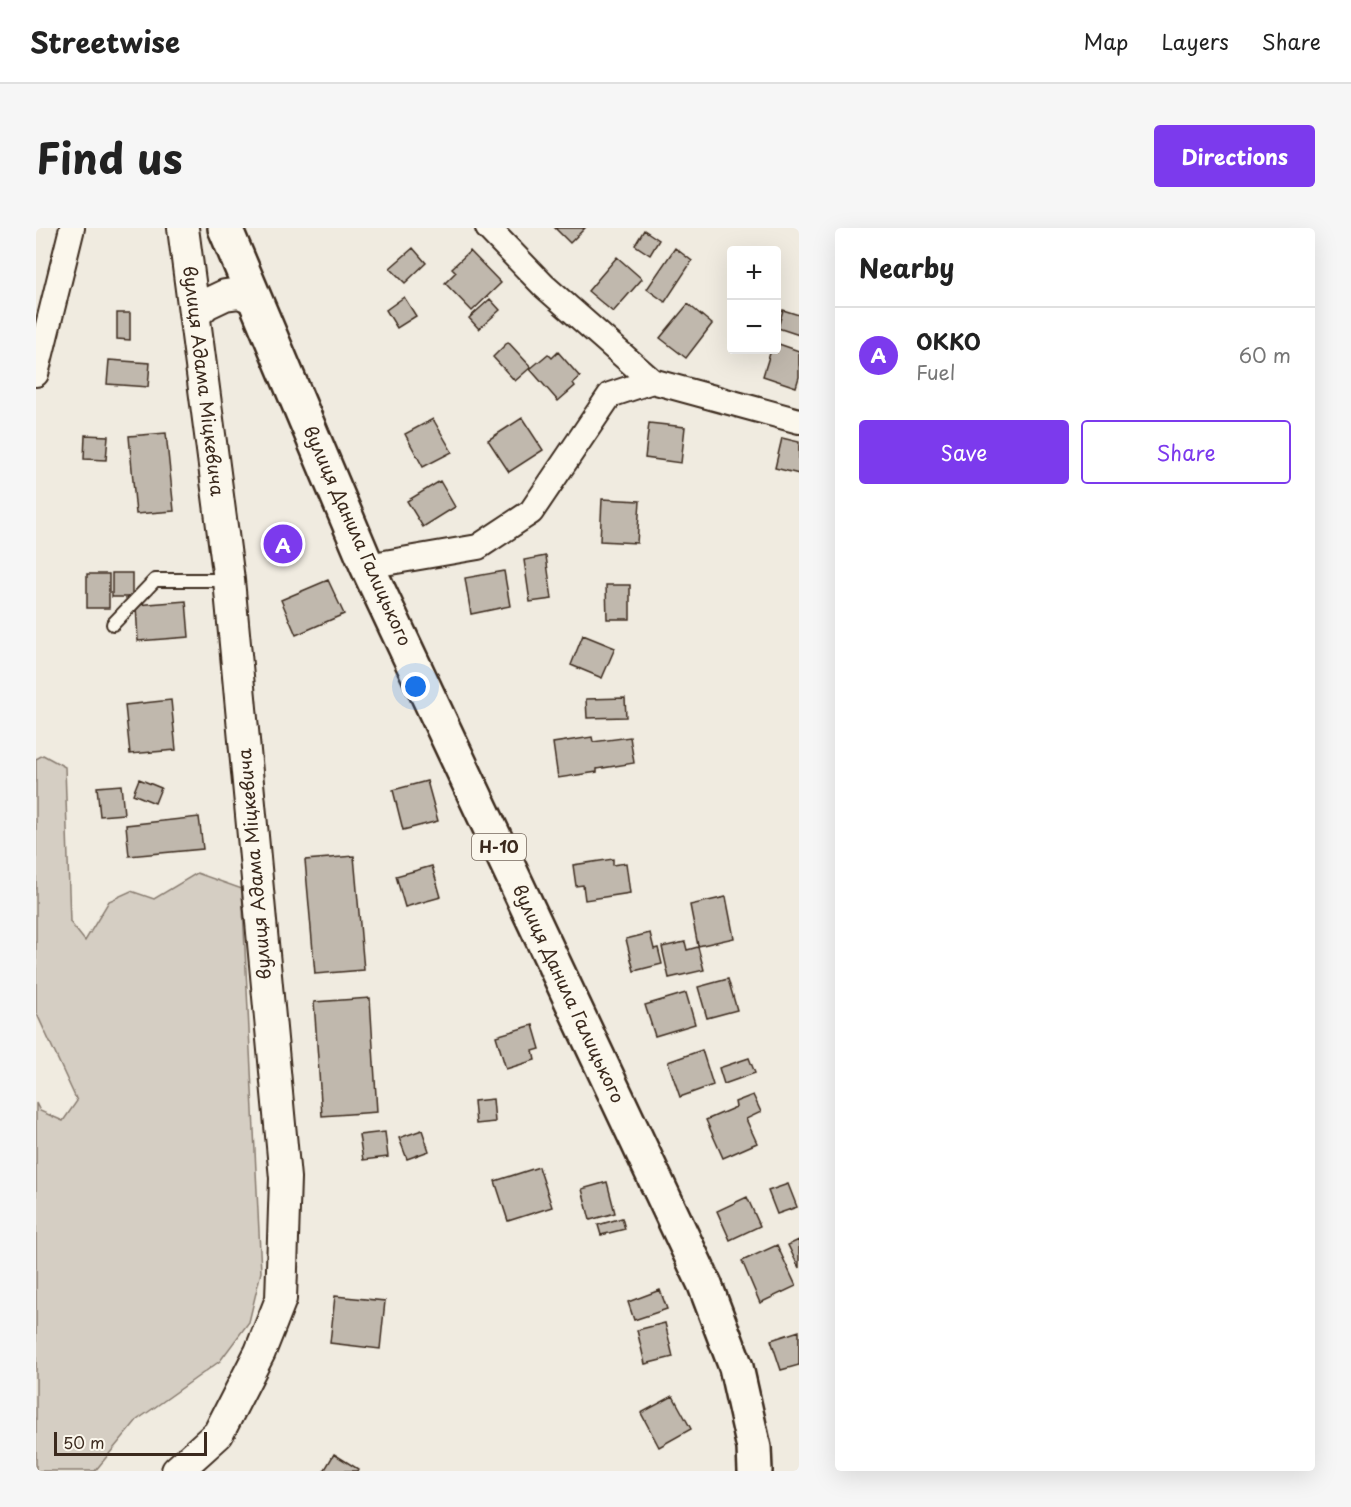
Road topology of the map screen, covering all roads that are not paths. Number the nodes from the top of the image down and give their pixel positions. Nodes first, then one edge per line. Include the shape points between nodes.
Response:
1 (72, 228) edge
2 (183, 228) edge
3 (225, 228) edge
4 (488, 228) edge
5 (254, 299) junction
6 (195, 315) junction
7 (36, 374) edge
8 (652, 381) junction
9 (799, 421) edge
10 (367, 566) junction
11 (229, 580) junction
12 (113, 624) dead end
13 (177, 1471) edge
14 (755, 1471) edge

1 - 7 street
2 - 6 street, вулиця Адама Міцкевича
3 - 5 main road, вулиця Данила Галицького / Н-10
4 - 8 street via 544,286
5 - 6 street via 240,293 225,295 206,304
5 - 10 main road, вулиця Данила Галицького / Н-10
6 - 11 street, вулиця Адама Міцкевича
8 - 9 street
8 - 10 street via 610,395 531,512 478,547
10 - 14 main road, вулиця Данила Галицького / Н-10 via 705,1285 736,1367 754,1448
11 - 12 lane via 155,580
11 - 13 street, вулиця Адама Міцкевича via 285,1178 281,1299 260,1353 218,1434

